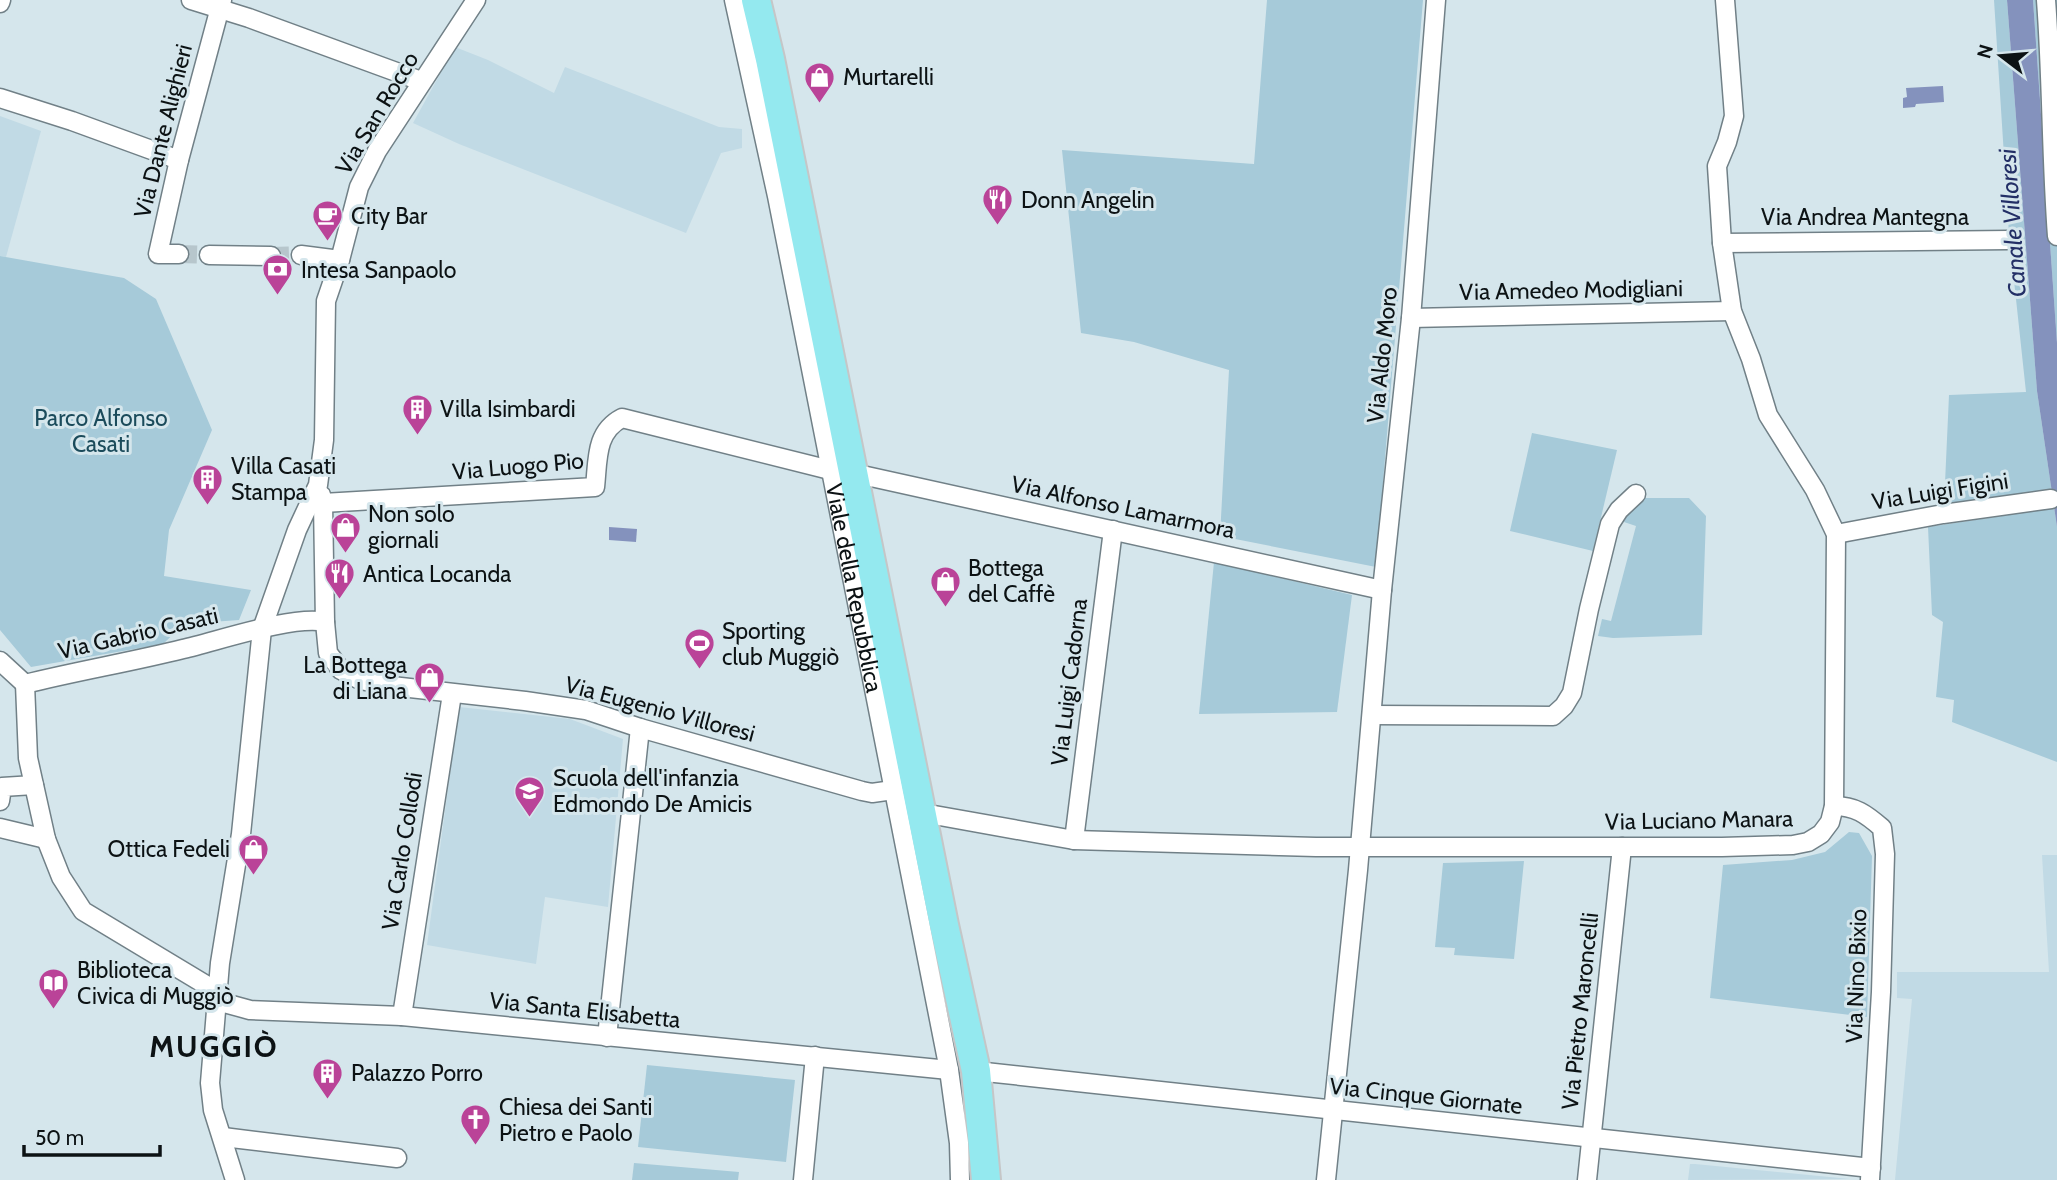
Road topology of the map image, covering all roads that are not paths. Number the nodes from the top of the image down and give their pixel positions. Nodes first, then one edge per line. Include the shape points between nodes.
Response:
1 (191, 0) edge
2 (476, 0) edge
3 (734, 0) edge
4 (757, 0) edge
5 (1436, 0) edge
6 (1724, 0) edge
7 (2046, 0) edge
8 (220, 5) edge
9 (419, 86) junction
10 (0, 98) edge
11 (179, 160) junction
12 (2057, 236) edge
13 (2009, 240) dead end
14 (1722, 243) junction
15 (179, 254) tunnel mouth
16 (209, 254) tunnel mouth
17 (301, 255) tunnel mouth
18 (271, 256) tunnel mouth
19 (340, 260) junction
20 (1732, 311) junction
21 (1411, 318) junction
22 (842, 471) junction
23 (318, 485) junction
24 (1636, 494) dead end
25 (2052, 499) dead end
26 (323, 503) junction
27 (1113, 530) junction
28 (1836, 534) junction
29 (1382, 590) junction
30 (325, 622) junction
31 (262, 629) junction
32 (0, 661) edge
33 (25, 684) junction
34 (452, 694) junction
35 (1372, 715) junction
36 (640, 729) junction
37 (34, 785) junction
38 (892, 790) junction
39 (0, 801) edge
40 (1834, 806) junction
41 (923, 813) junction
42 (0, 828) edge
43 (46, 839) junction
44 (1074, 840) junction
45 (1360, 847) junction
46 (1622, 847) junction
47 (216, 1001) junction
48 (402, 1016) junction
49 (607, 1037) junction
50 (815, 1056) junction
51 (962, 1070) junction
52 (1334, 1111) junction
53 (223, 1137) junction
54 (1591, 1138) junction
55 (397, 1158) dead end
56 (984, 1171) edge
57 (1870, 1174) edge
58 (235, 1180) edge
59 (803, 1180) edge
60 (960, 1180) edge
61 (1326, 1180) edge
62 (1587, 1180) edge

1 - 8 street
2 - 9 street, Via San Rocco
3 - 22 street, Viale della Repubblica
4 - 22 main road, Viale della Repubblica
5 - 21 street, Via Aldo Moro
6 - 14 street, Via Luciano Manara via 1734,116 1717,166
7 - 12 street
8 - 9 street
8 - 11 street, Via Dante Alighieri
9 - 19 street, Via San Rocco via 359,187
10 - 11 street
11 - 15 street, Via Dante Alighieri via 158,254
13 - 14 street, Via Andrea Mantegna
14 - 20 street, Via Luciano Manara
16 - 18 street
17 - 19 street
19 - 23 street, Via San Rocco via 324,313 324,440
20 - 21 street, Via Amedeo Modigliani
20 - 28 street, Via Luciano Manara via 1768,415 1815,490
21 - 29 street, Via Aldo Moro
22 - 26 street, Via Luogo Pio via 622,418 605,430 595,487
22 - 27 street, Via Alfonso Lamarmora
22 - 38 street, Viale della Repubblica
22 - 41 main road, Viale della Repubblica
23 - 26 street, Via Eugenio Villoresi
23 - 31 street
24 - 35 street via 1610,524 1572,693 1553,716
25 - 28 street, Via Luigi Figini
26 - 30 street, Via Eugenio Villoresi
27 - 29 street, Via Alfonso Lamarmora
27 - 44 street, Via Luigi Cadorna
28 - 40 street, Via Luciano Manara
29 - 35 street, Via Aldo Moro
30 - 31 street, Via Gabrio Casati via 312,619
30 - 34 street, Via Eugenio Villoresi via 328,653 351,677
31 - 33 street, Via Gabrio Casati
31 - 47 street via 241,834
32 - 33 street
33 - 37 street via 28,758
34 - 36 street, Via Eugenio Villoresi via 586,710
34 - 48 street, Via Carlo Collodi
35 - 45 street, Via Aldo Moro
36 - 38 street, Via Eugenio Villoresi via 872,793
36 - 49 street
37 - 39 street via 2,787
37 - 43 street
38 - 51 street, Viale della Repubblica
40 - 46 street, Via Luciano Manara via 1821,834 1793,845
40 - 57 street, Via Nino Bixio via 1864,812 1882,828 1885,854
41 - 44 street, Via Luciano Manara
41 - 51 main road, Viale della Repubblica via 944,925
42 - 43 street
43 - 47 street via 61,877 83,911 206,985
44 - 45 street, Via Luciano Manara
45 - 46 street, Via Luciano Manara
45 - 52 street, Via Aldo Moro
46 - 54 street, Via Pietro Maroncelli
47 - 48 street, Via Santa Elisabetta via 250,1010
47 - 53 street via 210,1083
48 - 49 street, Via Santa Elisabetta
49 - 50 street, Via Santa Elisabetta
50 - 51 street, Via Santa Elisabetta
50 - 59 street
51 - 52 street, Via Cinque Giornate
51 - 56 main road, Viale della Repubblica
51 - 60 street, Viale della Repubblica
52 - 54 street, Via Cinque Giornate
52 - 61 street, Via Aldo Moro
53 - 55 street
53 - 58 street
54 - 57 street, Via Cinque Giornate
54 - 62 street, Via Pietro Maroncelli

